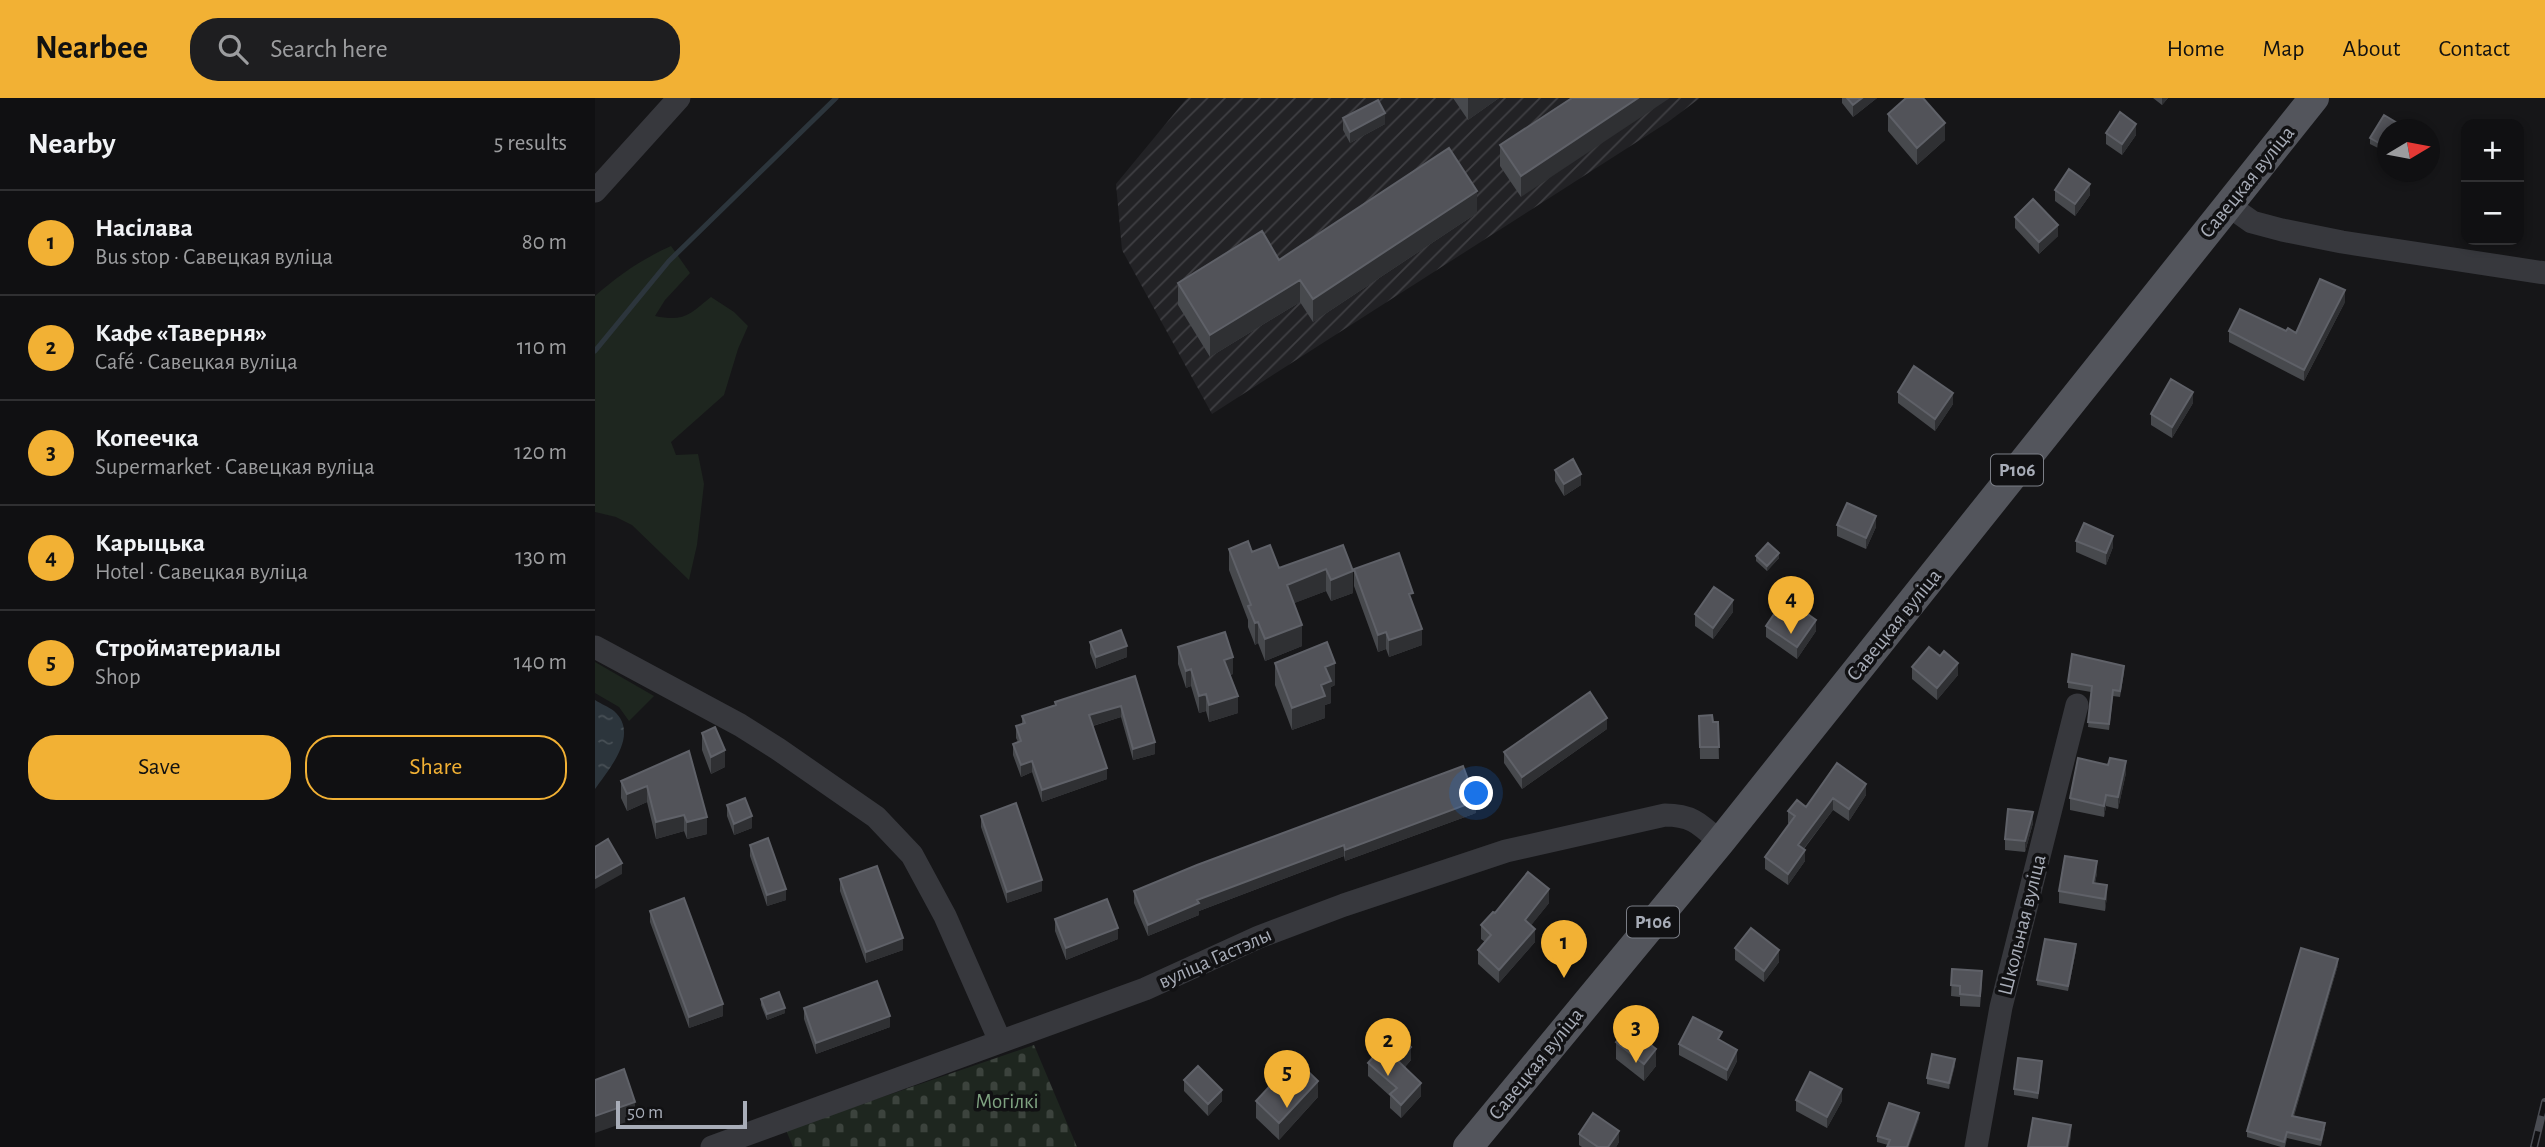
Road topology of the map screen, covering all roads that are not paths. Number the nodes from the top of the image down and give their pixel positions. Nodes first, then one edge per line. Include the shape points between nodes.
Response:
1 (679, 98) edge
2 (2315, 98) edge
3 (595, 191) edge
4 (2228, 205) junction
5 (2545, 273) edge
6 (595, 647) edge
7 (2077, 705) dead end
8 (1720, 842) junction
9 (1000, 1041) junction
10 (712, 1147) edge
11 (1468, 1147) edge
12 (1976, 1147) edge

1 - 3 street
2 - 4 main road, Савецкая вуліца / Р106
4 - 5 street via 2252,222 2282,230
4 - 8 main road, Савецкая вуліца / Р106
6 - 9 street via 740,725 876,817 912,855 945,916
7 - 12 street, Школьная вуліца via 2001,1007
8 - 9 street, вуліца Гастэлы via 1685,815 1665,815 1506,851 1344,905 1259,937 1145,989
8 - 11 main road, Савецкая вуліца / Р106
9 - 10 street, вуліца Гастэлы

